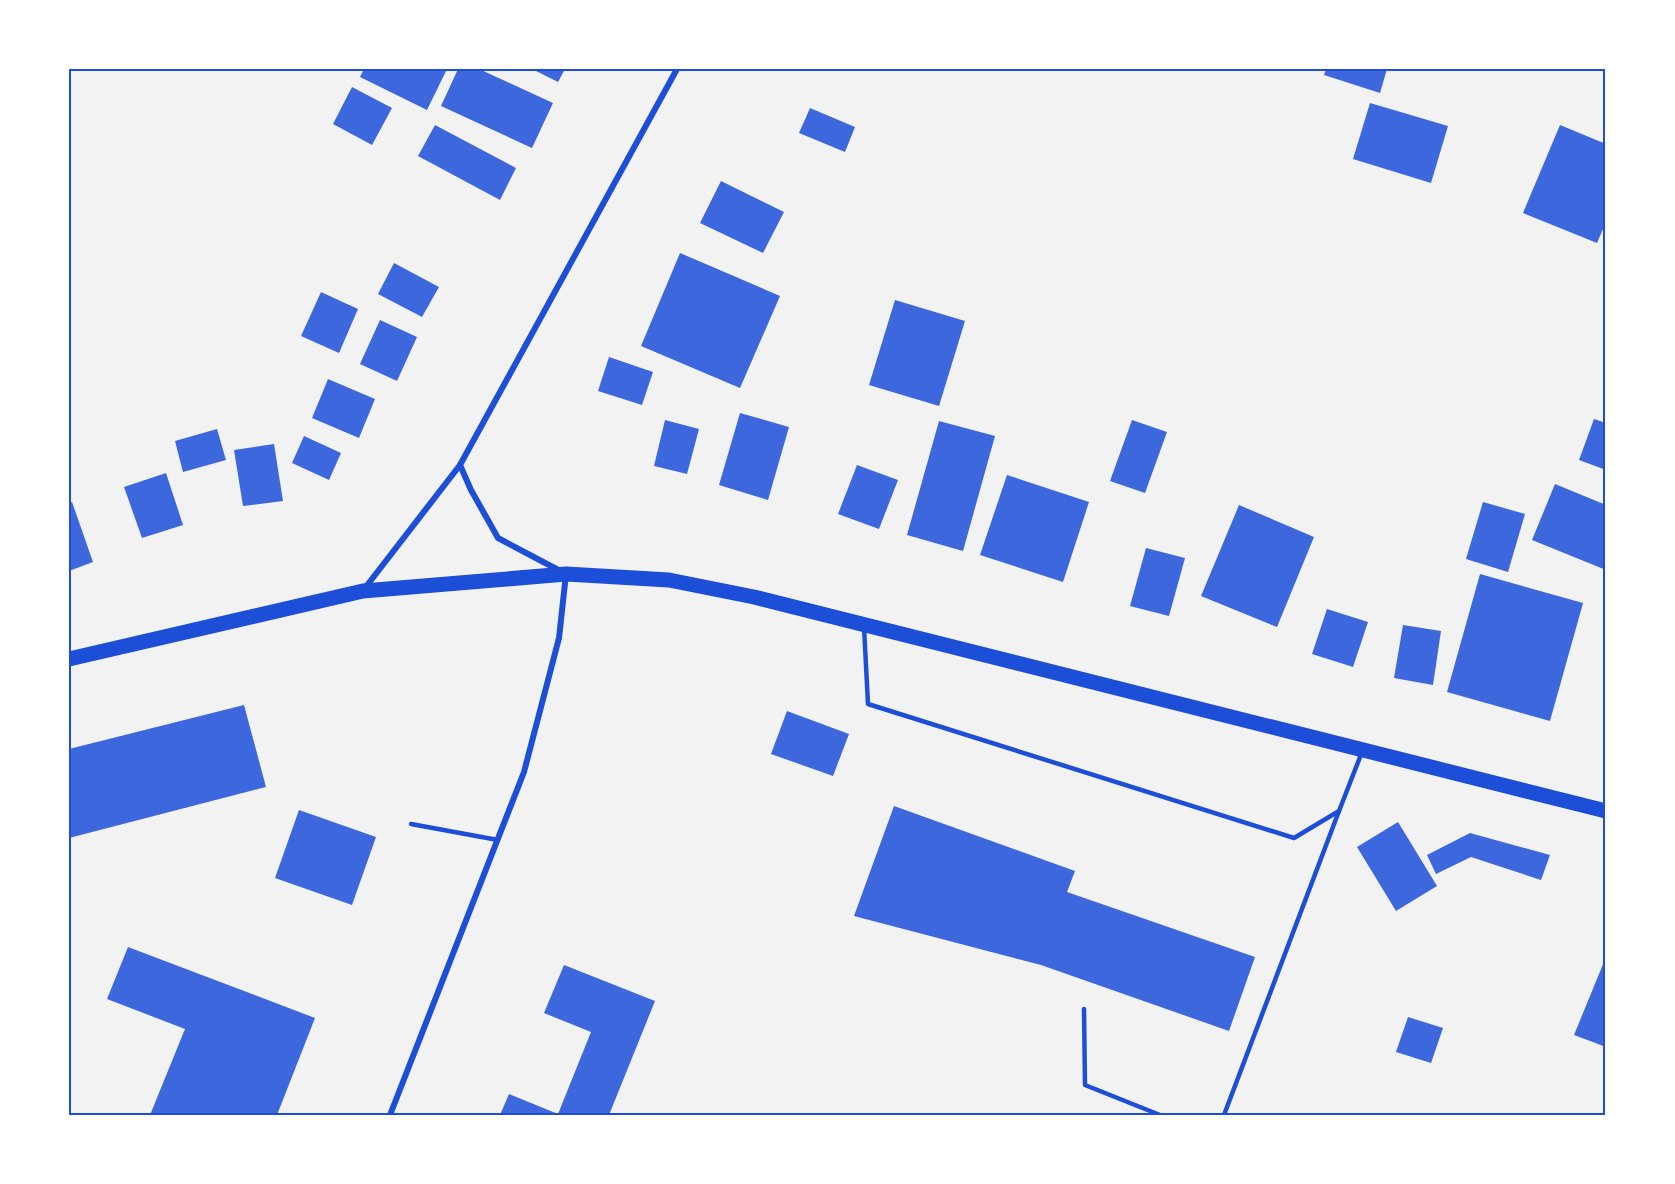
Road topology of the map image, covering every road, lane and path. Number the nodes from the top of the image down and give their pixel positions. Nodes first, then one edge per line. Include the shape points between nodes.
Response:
1 (677, 69) edge
2 (460, 465) junction
3 (566, 574) junction
4 (363, 591) junction
5 (864, 624) junction
6 (69, 659) edge
7 (1363, 749) junction
8 (1339, 811) junction
9 (1606, 811) edge
10 (411, 824) dead end
11 (498, 840) junction
12 (1084, 1009) dead end
13 (390, 1115) edge
14 (1160, 1115) edge
15 (1224, 1115) edge

1 - 2 street
2 - 3 street via 498,538
2 - 4 street
3 - 4 main road
3 - 5 main road via 669,580
3 - 11 street via 556,650 524,772
4 - 6 main road
5 - 7 main road
5 - 8 lane via 868,704 1294,838
7 - 8 lane
7 - 9 main road
8 - 15 lane
10 - 11 lane
11 - 13 street
12 - 14 lane via 1084,1085

